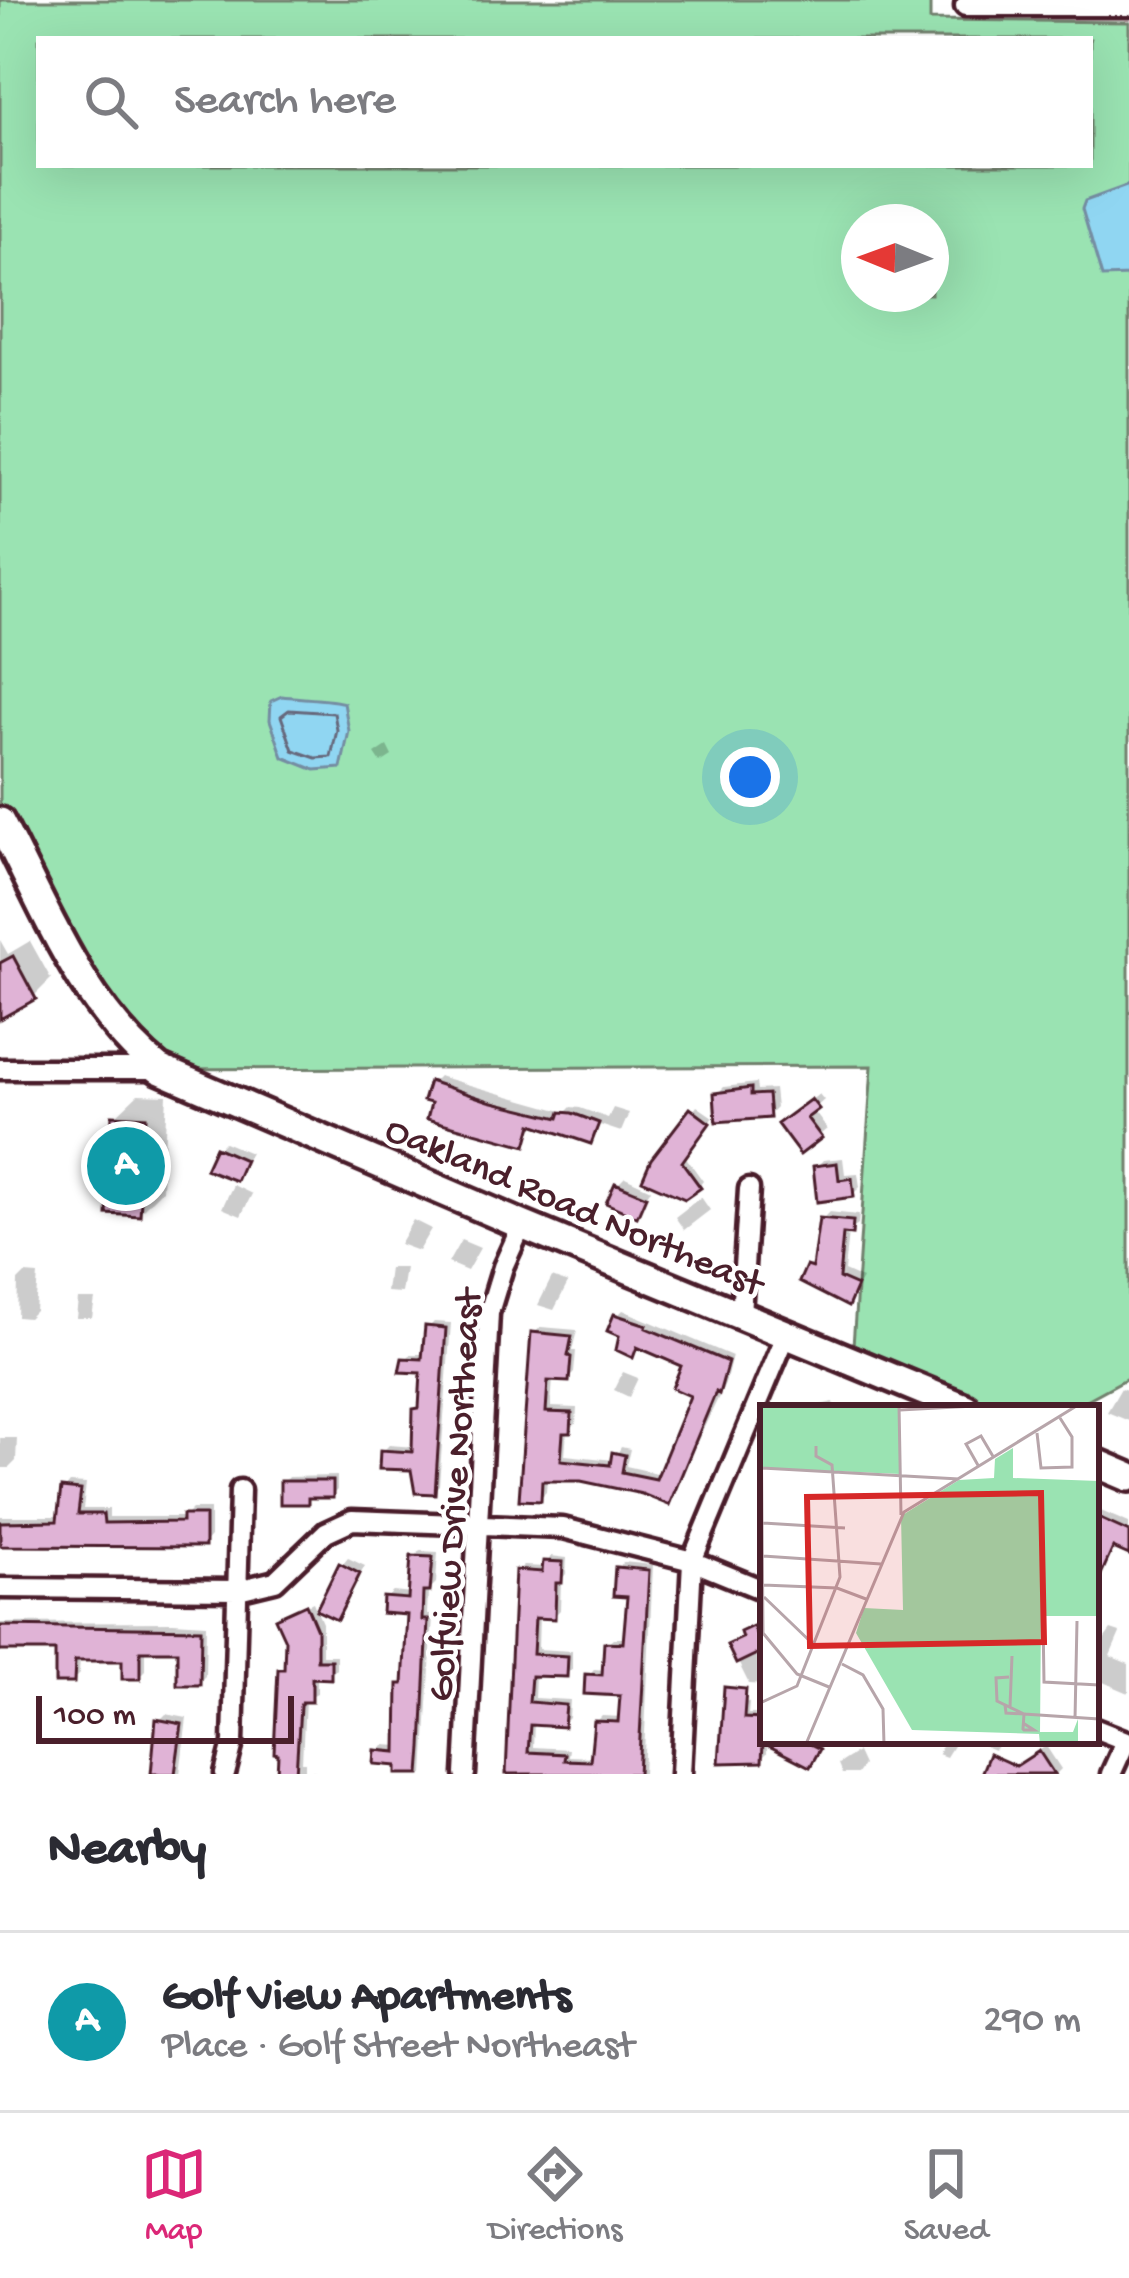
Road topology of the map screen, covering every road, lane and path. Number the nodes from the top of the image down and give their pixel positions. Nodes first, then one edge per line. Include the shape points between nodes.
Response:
1 (965, 6) dead end
2 (1129, 6) edge
3 (0, 822) edge
4 (0, 1069) edge
5 (159, 1069) junction
6 (749, 1189) dead end
7 (522, 1225) junction
8 (741, 1314) junction
9 (787, 1333) junction
10 (958, 1405) edge
11 (1099, 1464) edge
12 (1129, 1477) edge
13 (240, 1490) dead end
14 (479, 1523) junction
15 (692, 1561) junction
16 (0, 1588) edge
17 (760, 1589) edge
18 (238, 1590) junction
19 (1099, 1730) edge
20 (1128, 1742) edge
21 (225, 1774) edge
22 (465, 1774) edge
23 (681, 1774) edge
24 (1112, 1774) edge

1 - 2 street
3 - 5 main road, Oakland Road Northeast via 88,988 124,1041
4 - 5 street
5 - 7 main road, Oakland Road Northeast
6 - 8 street
7 - 8 main road, Oakland Road Northeast
7 - 14 street, Golfview Drive Northeast via 490,1313
8 - 9 main road, Oakland Road Northeast
9 - 10 main road, Oakland Road Northeast
9 - 15 street
11 - 12 main road
13 - 18 street
14 - 15 street via 563,1528
14 - 18 street via 352,1520 326,1532 274,1581
14 - 22 street, Golfview Drive Northeast
15 - 17 street
15 - 23 street
16 - 18 street
18 - 21 street
19 - 20 street
20 - 24 street

